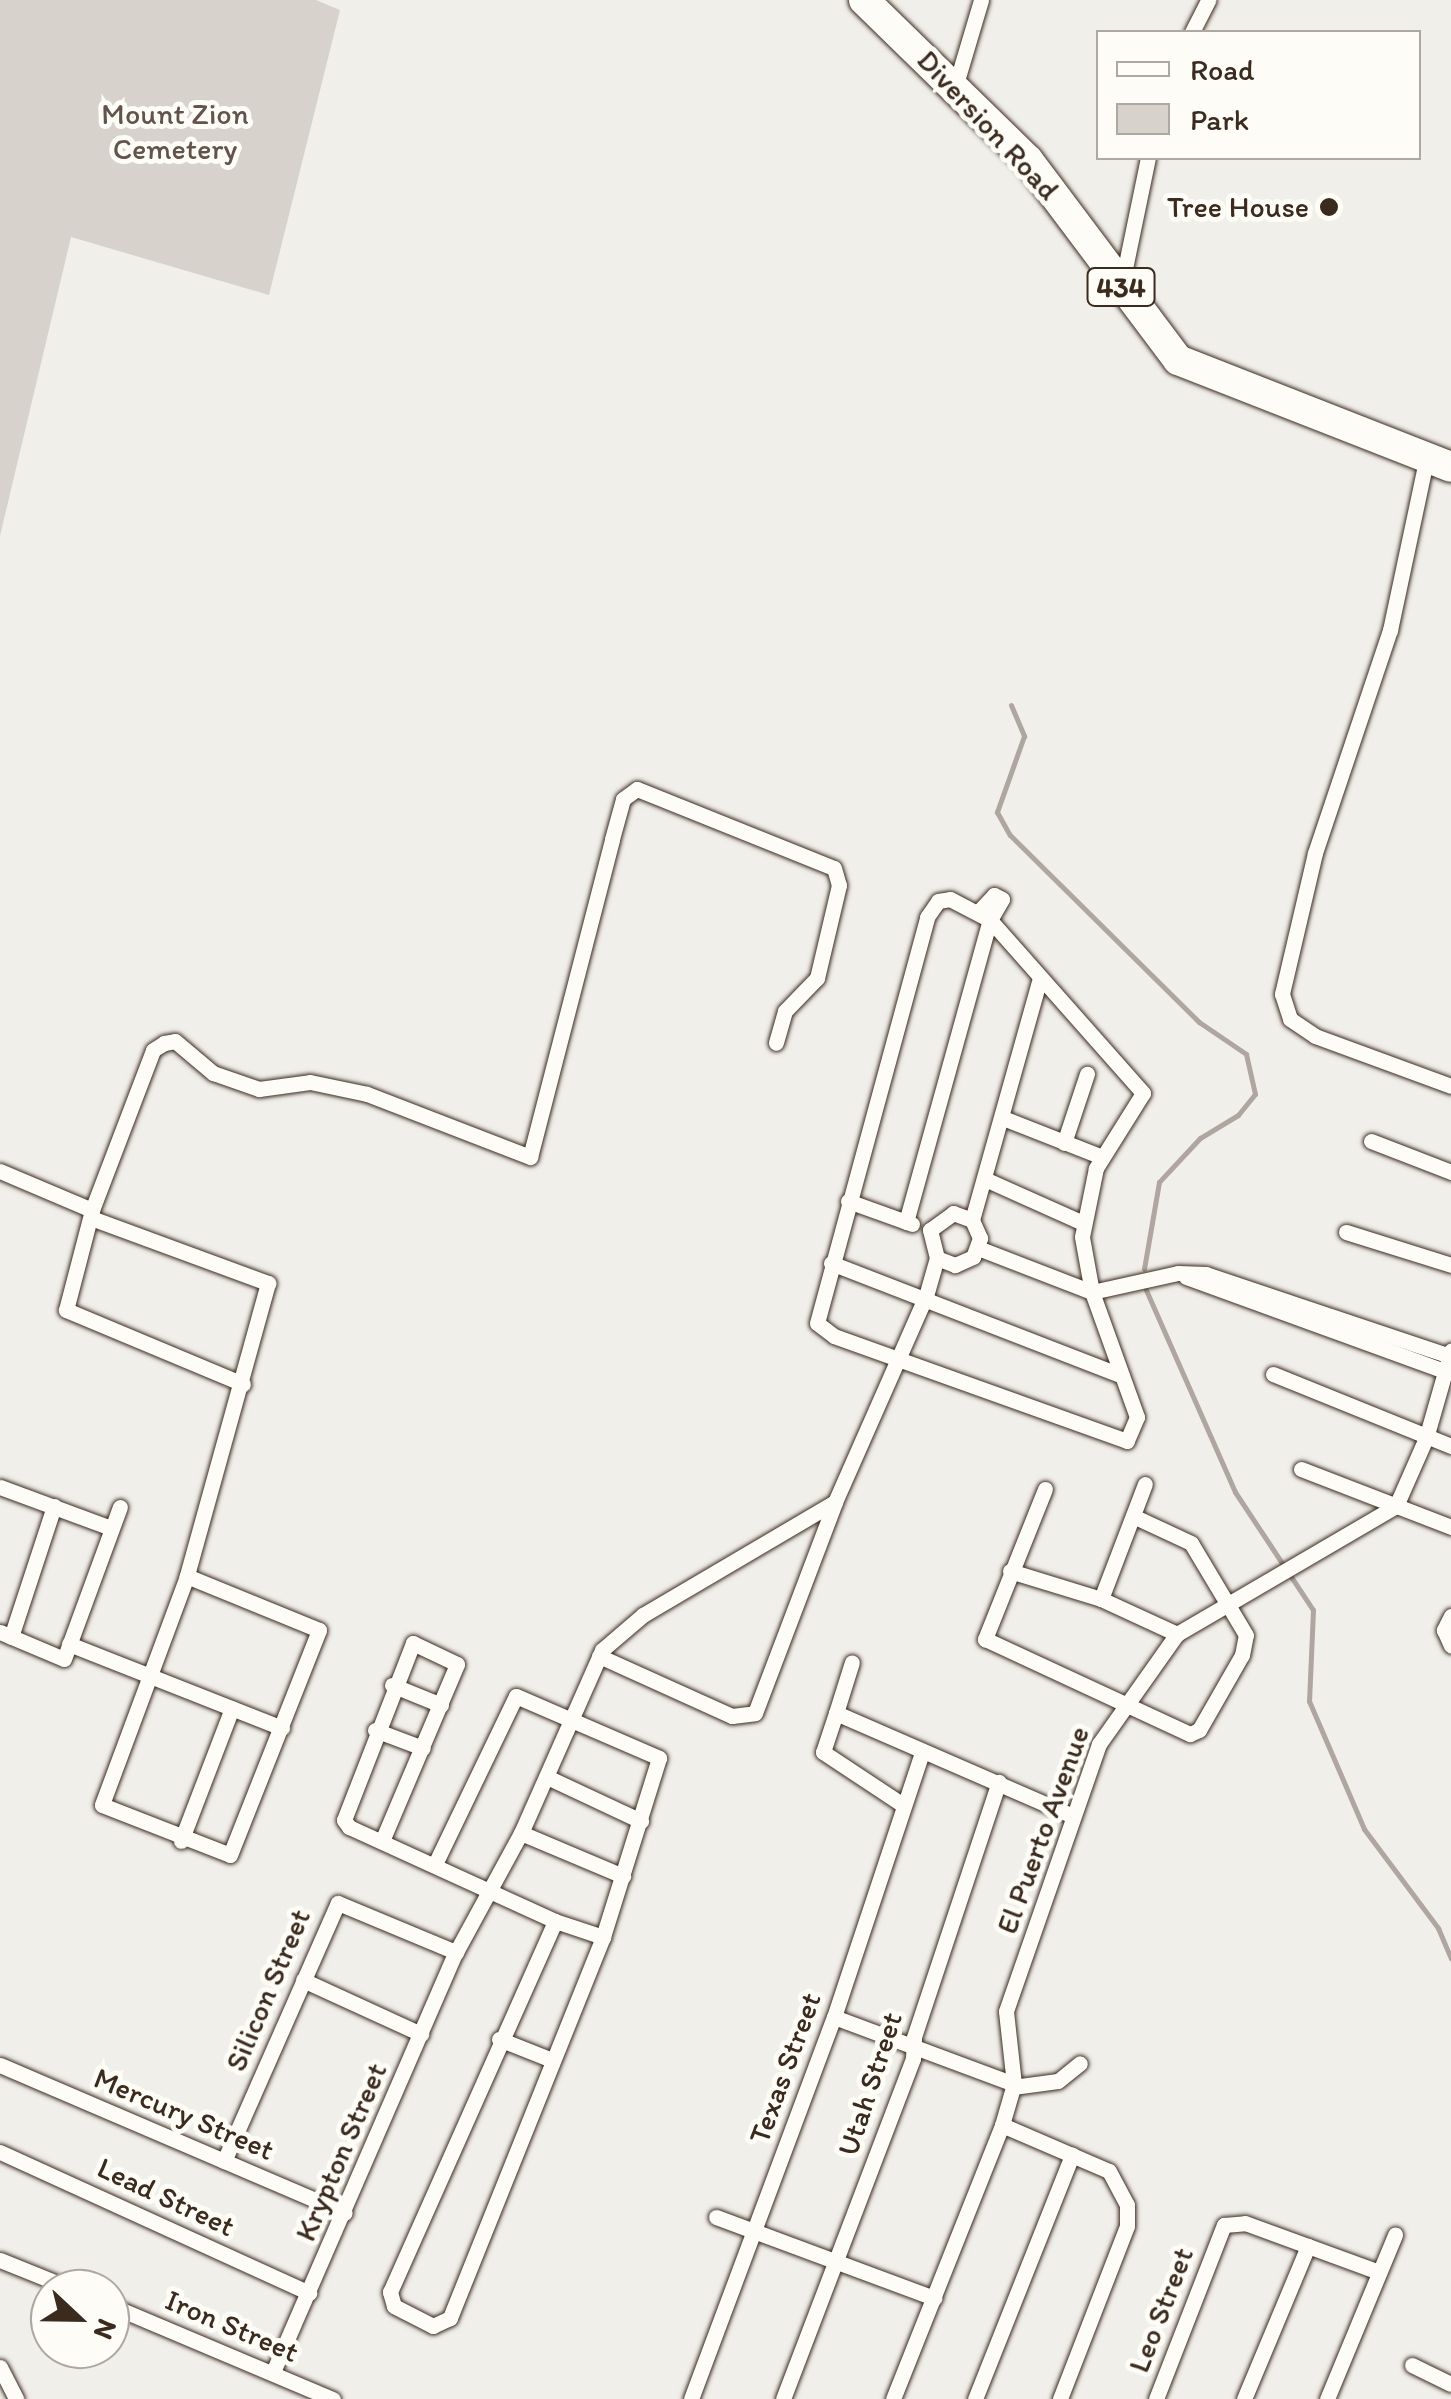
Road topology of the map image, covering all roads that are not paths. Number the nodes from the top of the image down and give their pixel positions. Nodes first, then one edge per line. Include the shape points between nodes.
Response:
1 (864, 0) edge
2 (982, 0) edge
3 (1208, 0) edge
4 (1193, 30) edge
5 (956, 84) junction
6 (1148, 160) edge
7 (1122, 287) junction
8 (1439, 462) edge
9 (985, 916) junction
10 (1040, 978) junction
11 (776, 1043) dead end
12 (1088, 1074) dead end
13 (1451, 1086) edge
14 (1003, 1118) junction
15 (1371, 1141) dead end
16 (1064, 1143) junction
17 (1102, 1157) junction
18 (0, 1171) edge
19 (1451, 1172) edge
20 (987, 1180) junction
21 (848, 1202) junction
22 (91, 1214) junction
23 (972, 1220) junction
24 (906, 1222) junction
25 (1083, 1223) junction
26 (930, 1230) junction
27 (1346, 1232) dead end
28 (978, 1248) junction
29 (937, 1258) junction
30 (831, 1263) junction
31 (1451, 1265) edge
32 (1092, 1292) junction
33 (926, 1296) junction
34 (1448, 1359) edge
35 (899, 1360) junction
36 (1273, 1374) dead end
37 (1122, 1376) junction
38 (243, 1384) junction
39 (1426, 1438) junction
40 (1451, 1446) edge
41 (1301, 1469) dead end
42 (1145, 1484) dead end
43 (0, 1487) edge
44 (1045, 1489) dead end
45 (834, 1502) junction
46 (54, 1506) junction
47 (120, 1506) dead end
48 (1396, 1506) junction
49 (1133, 1516) junction
50 (1451, 1527) edge
51 (111, 1528) junction
52 (1010, 1571) junction
53 (187, 1576) junction
54 (1101, 1598) junction
55 (1229, 1602) junction
56 (1451, 1616) edge
57 (1176, 1634) junction
58 (6, 1635) edge
59 (69, 1644) junction
60 (1451, 1646) edge
61 (599, 1656) junction
62 (852, 1662) dead end
63 (151, 1677) junction
64 (392, 1685) junction
65 (1124, 1704) junction
66 (441, 1705) junction
67 (232, 1708) junction
68 (836, 1712) junction
69 (571, 1716) junction
70 (282, 1728) junction
71 (375, 1730) junction
72 (423, 1748) junction
73 (922, 1752) junction
74 (547, 1777) junction
75 (999, 1782) junction
76 (903, 1805) junction
77 (1073, 1816) junction
78 (641, 1821) junction
79 (521, 1832) junction
80 (181, 1841) junction
81 (382, 1841) junction
82 (436, 1862) junction
83 (622, 1876) junction
84 (489, 1886) junction
85 (555, 1920) junction
86 (603, 1937) junction
87 (456, 1952) junction
88 (303, 1980) junction
89 (834, 2017) junction
90 (421, 2034) junction
91 (499, 2039) junction
92 (914, 2048) junction
93 (552, 2060) junction
94 (1080, 2063) dead end
95 (0, 2065) edge
96 (1014, 2085) junction
97 (1002, 2125) junction
98 (0, 2152) edge
99 (1072, 2156) junction
100 (224, 2161) junction
101 (345, 2213) junction
102 (716, 2217) dead end
103 (754, 2231) junction
104 (1395, 2235) dead end
105 (1308, 2246) junction
106 (0, 2260) edge
107 (837, 2262) junction
108 (30, 2272) edge
109 (1378, 2272) junction
110 (309, 2292) junction
111 (934, 2298) junction
112 (130, 2313) edge
113 (1412, 2365) dead end
114 (0, 2367) edge
115 (273, 2372) junction
116 (1451, 2384) edge
117 (16, 2399) edge
118 (333, 2399) edge
119 (691, 2399) edge
120 (783, 2399) edge
121 (893, 2399) edge
122 (975, 2399) edge
123 (1060, 2399) edge
124 (1156, 2399) edge
125 (1244, 2399) edge
126 (1327, 2399) edge

1 - 5 highway, Diversion Road / 434
2 - 5 street
3 - 4 street
5 - 7 highway, Diversion Road / 434 via 1028,160
6 - 7 street
7 - 8 highway, Diversion Road / 434 via 1159,342 1188,366
8 - 13 street via 1325,819 1282,994 1290,1019 1315,1036
9 - 10 street
9 - 21 street via 950,899 931,909
9 - 24 street
10 - 14 street
10 - 17 street via 1143,1092
11 - 22 street via 785,1011 817,978 839,885 834,868 637,789 627,792 616,826 530,1157 367,1094 310,1082 259,1089 213,1073 174,1041 152,1050
12 - 16 street
14 - 16 street
14 - 20 street
15 - 19 street
16 - 17 street
17 - 25 street
18 - 22 street
20 - 23 street
20 - 25 street
21 - 24 street
21 - 30 street
22 - 38 street via 66,1310
22 - 38 street via 268,1283
23 - 26 street via 954,1213
23 - 28 street
24 - 26 street
25 - 32 street
26 - 29 street
27 - 31 street
28 - 29 street via 965,1263
28 - 32 street
29 - 33 street
30 - 33 street
30 - 35 street via 816,1316 820,1329
32 - 34 street via 1178,1273 1231,1281
32 - 37 street
33 - 35 street
33 - 37 street
34 - 39 street
35 - 37 street via 1117,1442 1127,1441 1138,1426
35 - 45 street
36 - 39 street
38 - 53 street
39 - 40 street
39 - 48 street
41 - 48 street
42 - 49 street
43 - 46 street
44 - 52 street
45 - 61 street via 643,1615
45 - 61 street via 754,1713 732,1716
46 - 51 street
46 - 58 street
47 - 51 street
48 - 50 street
48 - 55 street, El Puerto Avenue
49 - 54 street
49 - 55 street via 1186,1538
51 - 59 street
52 - 54 street
52 - 65 street via 985,1639
53 - 63 street
53 - 70 street via 318,1630
54 - 57 street
55 - 57 street, El Puerto Avenue
55 - 65 street via 1246,1645 1199,1730 1180,1734
56 - 60 street via 1444,1630
57 - 65 street, El Puerto Avenue
58 - 59 street via 64,1659
59 - 63 street
61 - 69 street, Krypton Street
62 - 68 street
63 - 67 street
63 - 80 street via 102,1805
64 - 66 street
64 - 66 street via 413,1643 453,1659 456,1670
64 - 71 street
65 - 77 street, El Puerto Avenue via 1098,1744
66 - 72 street
67 - 70 street
67 - 80 street
68 - 73 street
68 - 76 street via 823,1752
69 - 74 street, Krypton Street
69 - 78 street via 659,1758
69 - 82 street via 526,1696 509,1701
70 - 80 street via 236,1849 222,1855
71 - 72 street
71 - 81 street via 344,1820
72 - 81 street
73 - 75 street
73 - 76 street, Texas Street
74 - 78 street
74 - 79 street, Krypton Street
75 - 77 street
75 - 92 street, Utah Street
76 - 89 street, Texas Street
77 - 96 street, El Puerto Avenue via 1006,2011
78 - 83 street
79 - 83 street
79 - 84 street, Krypton Street
81 - 82 street
82 - 84 street
83 - 86 street
84 - 85 street
84 - 87 street, Krypton Street
85 - 86 street
85 - 91 street
86 - 93 street
87 - 88 street, Silicon Street via 338,1903
87 - 90 street, Krypton Street
88 - 90 street
88 - 100 street, Silicon Street
89 - 92 street
89 - 103 street, Texas Street
90 - 101 street, Krypton Street
91 - 93 street
91 - 93 street via 390,2292 394,2306 433,2326 450,2318
92 - 96 street
92 - 107 street, Utah Street
94 - 96 street via 1058,2081
95 - 100 street, Mercury Street
96 - 97 street, El Puerto Avenue
97 - 99 street
97 - 111 street, El Puerto Avenue
98 - 110 street, Lead Street
99 - 122 street
99 - 123 street via 1109,2171 1124,2192 1127,2226
100 - 101 street, Mercury Street
101 - 110 street, Krypton Street
102 - 103 street
103 - 107 street
103 - 119 street, Texas Street
104 - 109 street
105 - 109 street, Leo Street
105 - 124 street, Leo Street via 1245,2222 1224,2225
105 - 125 street
106 - 108 street
107 - 111 street
107 - 120 street, Utah Street
109 - 126 street
110 - 115 street, Krypton Street
111 - 121 street, El Puerto Avenue
112 - 115 street, Iron Street
113 - 116 street
114 - 117 street
115 - 118 street, Iron Street

